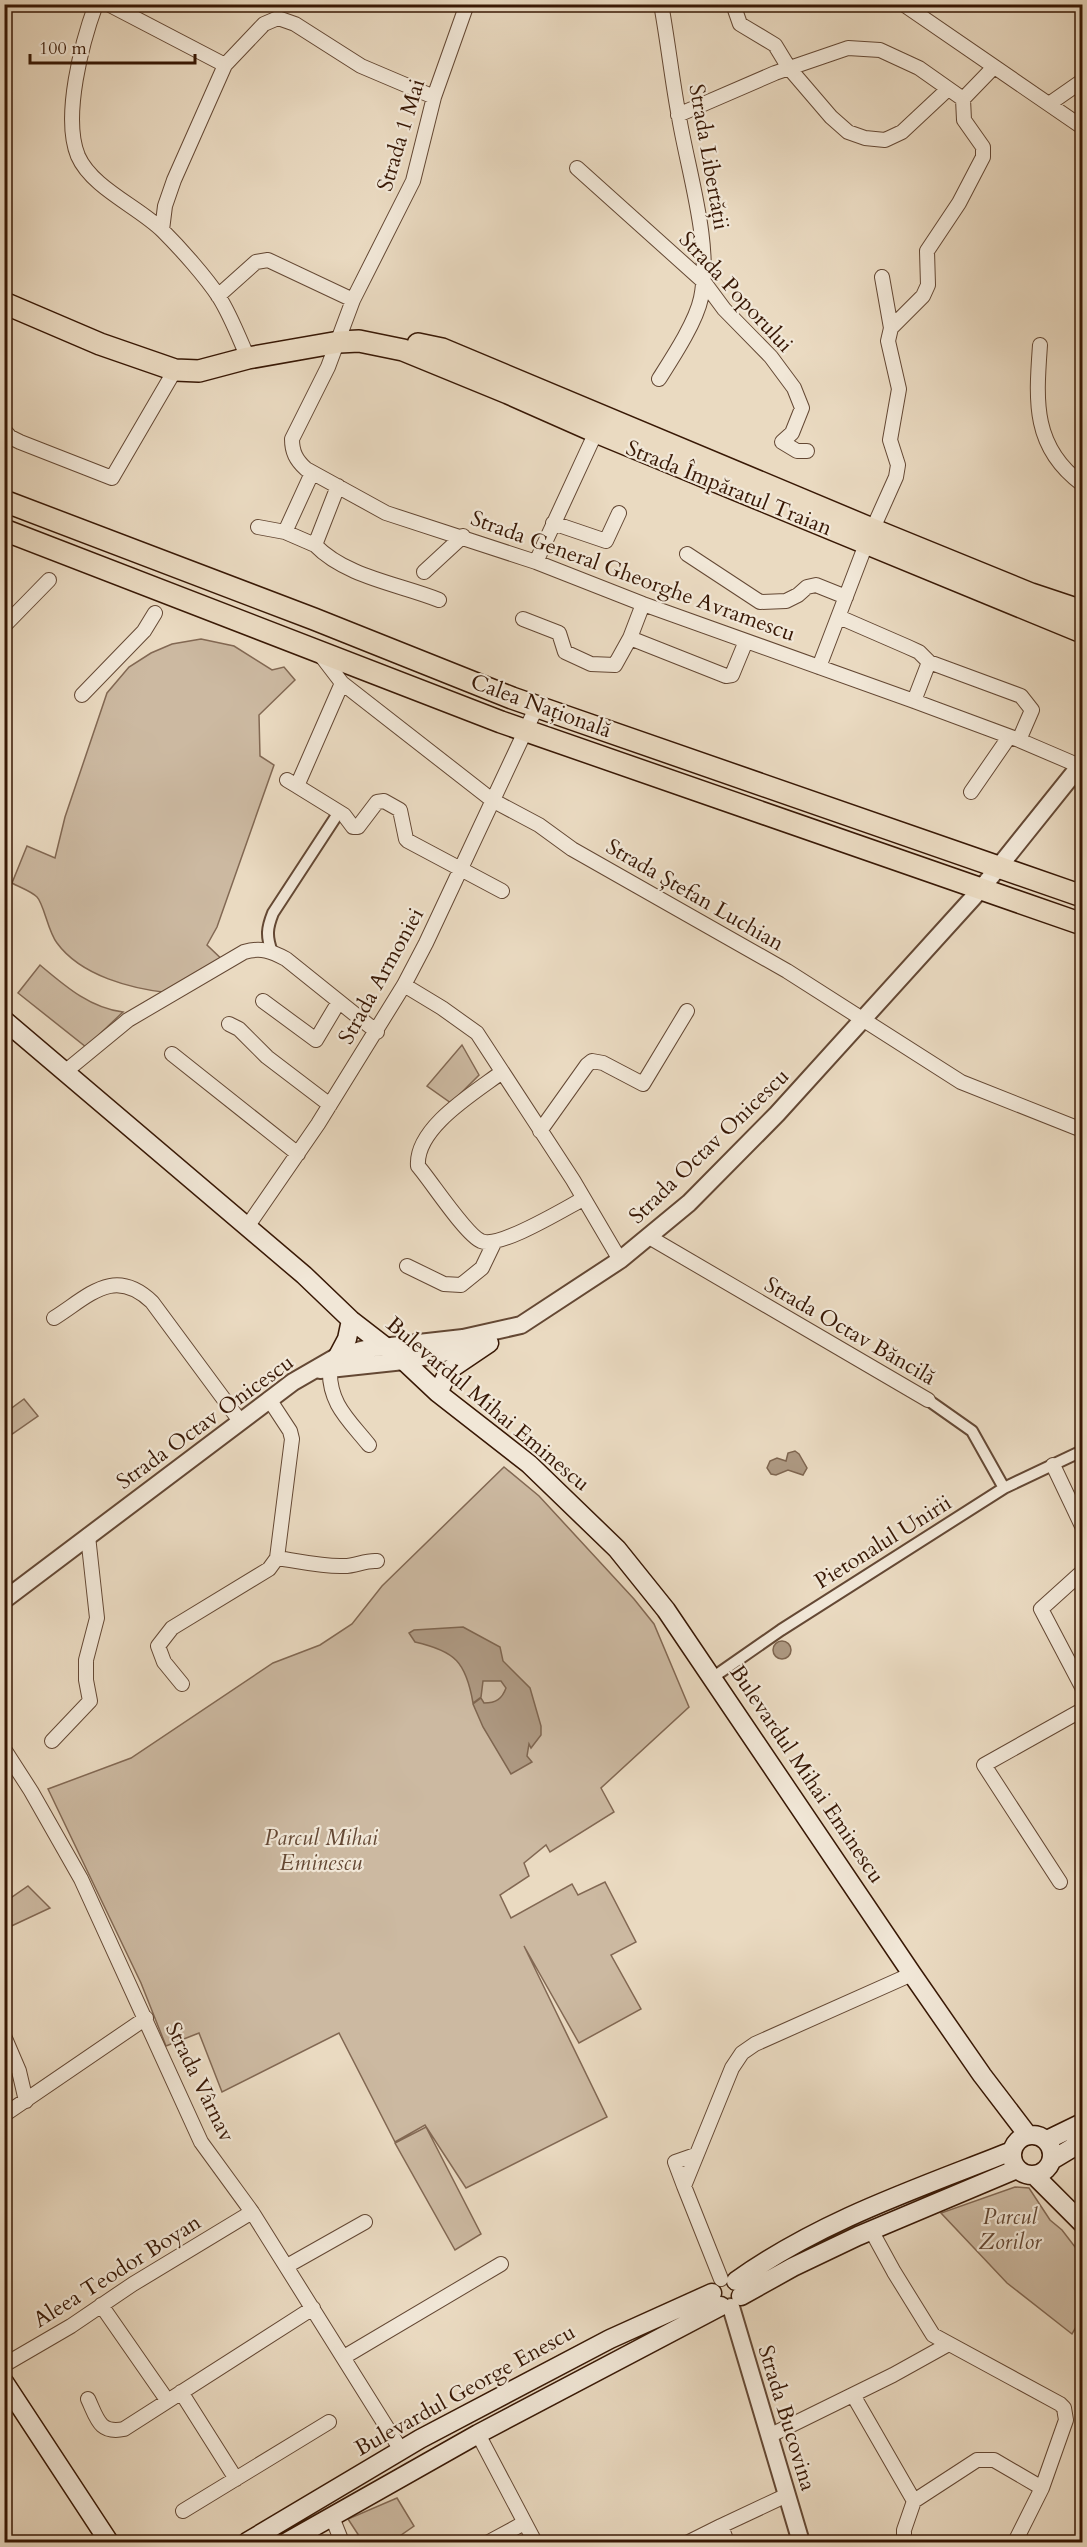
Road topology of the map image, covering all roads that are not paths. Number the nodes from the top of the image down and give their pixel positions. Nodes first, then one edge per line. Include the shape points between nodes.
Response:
1 (96, 4) edge
2 (108, 4) edge
3 (467, 4) edge
4 (661, 4) edge
5 (733, 4) edge
6 (903, 4) edge
7 (225, 65) junction
8 (789, 68) junction
9 (993, 68) junction
10 (1083, 81) edge
11 (948, 89) junction
12 (434, 97) junction
13 (963, 99) junction
14 (1049, 104) junction
15 (678, 115) junction
16 (1083, 127) edge
17 (577, 168) dead end
18 (162, 230) junction
19 (882, 277) dead end
20 (704, 282) junction
21 (218, 296) junction
22 (353, 300) junction
23 (4, 303) edge
24 (891, 328) junction
25 (339, 342) junction
26 (377, 345) junction
27 (1041, 345) dead end
28 (248, 358) junction
29 (175, 370) junction
30 (659, 379) dead end
31 (4, 430) edge
32 (596, 432) junction
33 (807, 451) dead end
34 (312, 473) junction
35 (1083, 484) edge
36 (338, 486) junction
37 (4, 501) edge
38 (619, 513) dead end
39 (553, 524) junction
40 (258, 527) dead end
41 (4, 530) edge
42 (285, 532) junction
43 (463, 536) junction
44 (870, 537) junction
45 (315, 545) junction
46 (687, 554) dead end
47 (536, 562) junction
48 (424, 572) dead end
49 (49, 580) dead end
50 (846, 597) junction
51 (439, 600) dead end
52 (643, 604) junction
53 (1083, 611) edge
54 (155, 613) dead end
55 (838, 617) junction
56 (524, 619) dead end
57 (4, 626) edge
58 (1083, 632) edge
59 (630, 638) junction
60 (746, 640) junction
61 (317, 651) junction
62 (929, 662) junction
63 (819, 667) junction
64 (342, 683) junction
65 (82, 694) dead end
66 (914, 701) junction
67 (537, 706) junction
68 (526, 731) junction
69 (1014, 739) junction
70 (1082, 766) edge
71 (971, 792) dead end
72 (492, 800) junction
73 (339, 812) junction
74 (999, 865) junction
75 (461, 868) junction
76 (981, 889) junction
77 (502, 891) dead end
78 (1083, 896) edge
79 (1083, 924) edge
80 (272, 952) junction
81 (405, 985) junction
82 (263, 1001) dead end
83 (338, 1003) junction
84 (687, 1011) dead end
85 (4, 1020) edge
86 (863, 1021) junction
87 (229, 1024) dead end
88 (377, 1032) junction
89 (172, 1054) dead end
90 (66, 1071) junction
91 (502, 1072) junction
92 (330, 1105) junction
93 (1083, 1130) edge
94 (540, 1131) junction
95 (298, 1154) junction
96 (583, 1199) junction
97 (247, 1227) junction
98 (649, 1237) junction
99 (494, 1243) junction
100 (620, 1260) junction
101 (407, 1266) dead end
102 (54, 1318) dead end
103 (351, 1320) junction
104 (521, 1325) junction
105 (489, 1343) junction
106 (384, 1346) junction
107 (404, 1361) junction
108 (334, 1362) junction
109 (438, 1393) junction
110 (269, 1399) junction
111 (928, 1400) joint
112 (240, 1421) junction
113 (369, 1445) dead end
114 (1082, 1452) edge
115 (1053, 1465) junction
116 (1004, 1488) junction
117 (1083, 1526) edge
118 (88, 1536) junction
119 (277, 1558) junction
120 (377, 1561) dead end
121 (1083, 1572) edge
122 (4, 1600) edge
123 (712, 1678) junction
124 (182, 1683) dead end
125 (1083, 1687) edge
126 (1083, 1710) edge
127 (52, 1741) dead end
128 (6, 1756) edge
129 (1060, 1882) dead end
130 (912, 1974) junction
131 (146, 2018) junction
132 (5, 2040) edge
133 (26, 2101) junction
134 (4, 2115) edge
135 (1083, 2122) edge
136 (1083, 2139) edge
137 (1047, 2140) junction
138 (1018, 2149) junction
139 (1045, 2167) junction
140 (252, 2212) junction
141 (366, 2222) dead end
142 (1083, 2223) edge
143 (871, 2230) junction
144 (501, 2264) dead end
145 (287, 2266) junction
146 (727, 2294) junction
147 (101, 2305) junction
148 (313, 2308) junction
149 (947, 2344) junction
150 (344, 2357) junction
151 (4, 2365) edge
152 (4, 2382) edge
153 (181, 2392) junction
154 (853, 2395) junction
155 (88, 2399) dead end
156 (167, 2400) junction
157 (329, 2422) dead end
158 (478, 2434) junction
159 (769, 2436) junction
160 (401, 2450) junction
161 (236, 2479) junction
162 (1042, 2488) junction
163 (787, 2495) junction
164 (914, 2501) junction
165 (183, 2511) dead end
166 (332, 2517) junction
167 (524, 2523) junction
168 (721, 2526) junction
169 (109, 2542) edge
170 (247, 2542) edge
171 (287, 2542) edge
172 (342, 2542) edge
173 (489, 2542) edge
174 (535, 2542) edge
175 (689, 2542) edge
176 (727, 2542) edge
177 (801, 2542) edge
178 (904, 2542) edge
179 (1015, 2542) edge

1 - 18 street via 82,52 72,117 78,155 98,181
2 - 7 street
3 - 12 street, Strada 1 Mai
4 - 15 street, Strada Libertății
5 - 8 street via 740,24 775,45
6 - 9 street
7 - 12 street via 264,24 278,18 295,24 361,66
7 - 18 street via 174,180
8 - 11 street via 848,48 880,50 919,68
8 - 11 street via 848,132 865,138 885,140 902,132
8 - 15 street
9 - 13 street
9 - 14 street
10 - 14 street
11 - 13 street
12 - 22 street, Strada 1 Mai via 413,181
13 - 24 street via 964,120 983,147 983,157 963,197 927,251 928,285 923,296
14 - 16 street
15 - 20 street, Strada Libertății via 704,245
17 - 20 street, Strada Poporului
18 - 21 street
19 - 24 street
20 - 30 street, Strada Libertății via 700,301
20 - 33 street, Strada Poporului via 794,388 802,408 792,433 782,441 796,451
21 - 22 street via 256,262 268,260
21 - 28 street
22 - 25 street, Strada 1 Mai
23 - 29 main road, Strada Împăratul Traian via 100,344
24 - 44 street via 888,341 899,389 890,440 898,465
25 - 26 main road, Strada Împăratul Traian
25 - 28 main road, Strada Împăratul Traian
25 - 34 street, Strada General Gheorghe Avramescu via 292,439 297,460
26 - 32 main road, Strada Împăratul Traian via 438,363
26 - 44 main road, Strada Împăratul Traian via 398,339 442,349
27 - 35 street via 1039,419 1055,458
28 - 29 main road, Strada Împăratul Traian via 199,371
29 - 31 street via 112,478 20,442
32 - 39 street
32 - 44 main road, Strada Împăratul Traian
34 - 36 street, Strada General Gheorghe Avramescu
34 - 42 street
36 - 43 street, Strada General Gheorghe Avramescu via 386,513
36 - 45 street
37 - 67 main road, Calea Națională
38 - 39 street via 606,541
39 - 47 street
40 - 42 street
41 - 61 main road, Calea Națională
42 - 45 street
43 - 47 street, Strada General Gheorghe Avramescu
43 - 48 street
44 - 50 street
44 - 53 main road, Strada Împăratul Traian
44 - 58 main road, Strada Împăratul Traian
45 - 51 street via 356,571
46 - 50 street via 760,602 786,601 816,585
47 - 52 street, Strada General Gheorghe Avramescu
49 - 57 street
50 - 55 street
52 - 59 street
52 - 60 street, Strada General Gheorghe Avramescu
54 - 65 street via 144,631
55 - 62 street via 908,647
55 - 63 street
56 - 59 street via 559,633 565,652 591,664 615,665
59 - 60 street via 726,676 735,670
60 - 63 street, Strada General Gheorghe Avramescu
61 - 64 street, Strada Ștefan Luchian
61 - 68 main road, Calea Națională
62 - 66 street
62 - 69 street via 1021,696 1032,710
63 - 66 street, Strada General Gheorghe Avramescu
64 - 72 street, Strada Ștefan Luchian
64 - 73 street via 292,783
66 - 69 street, Strada General Gheorghe Avramescu
67 - 68 street, Strada Armoniei
67 - 74 main road, Calea Națională
68 - 72 street, Strada Armoniei
68 - 76 main road, Calea Națională
69 - 70 street, Strada General Gheorghe Avramescu
69 - 71 street
70 - 74 street, Strada Octav Onicescu
72 - 75 street, Strada Armoniei
72 - 86 street, Strada Ștefan Luchian via 787,971
73 - 75 street via 353,827 358,827 377,802 384,801 400,810 406,839
73 - 80 street via 273,913 267,930
74 - 76 street, Strada Octav Onicescu
74 - 78 main road, Calea Națională
75 - 77 street
75 - 81 street, Strada Armoniei
76 - 79 main road, Calea Națională
76 - 86 street, Strada Octav Onicescu
80 - 83 street
80 - 90 street via 257,948 244,952 128,1020
81 - 88 street, Strada Armoniei
81 - 91 street via 477,1033
82 - 83 street via 316,1040
83 - 88 street
84 - 94 street via 643,1084 592,1061
85 - 90 main road, Bulevardul Mihai Eminescu
86 - 93 street, Strada Ștefan Luchian via 961,1082
86 - 98 street, Strada Octav Onicescu via 733,1160
87 - 92 street
88 - 92 street, Strada Armoniei
89 - 95 street
90 - 97 main road, Bulevardul Mihai Eminescu
91 - 94 street
91 - 99 street via 452,1110 424,1140 417,1154 418,1166 465,1226 480,1241
92 - 95 street, Strada Armoniei
94 - 96 street
95 - 97 street, Strada Armoniei
96 - 99 street
96 - 100 street
97 - 103 main road, Bulevardul Mihai Eminescu
98 - 100 street, Strada Octav Onicescu
98 - 111 street, Strada Octav Băncilă
99 - 101 street via 482,1268 461,1285 444,1284
100 - 104 street, Strada Octav Onicescu
102 - 112 street via 104,1286 116,1284 139,1290
103 - 106 main road, Bulevardul Mihai Eminescu
103 - 108 main road via 347,1339
104 - 105 street
104 - 106 street, Strada Octav Onicescu via 463,1338
105 - 107 street
105 - 109 main road via 449,1370
106 - 107 main road, Bulevardul Mihai Eminescu
106 - 108 street, Strada Octav Onicescu
107 - 108 street
107 - 109 main road, Bulevardul Mihai Eminescu
108 - 110 street, Strada Octav Onicescu via 310,1372
108 - 113 street via 329,1380 335,1403
109 - 123 main road, Bulevardul Mihai Eminescu via 529,1464 618,1549
110 - 112 street, Strada Octav Onicescu
110 - 119 street via 292,1439
111 - 116 street, Strada Octav Băncilă via 972,1431
112 - 118 street, Strada Octav Onicescu
114 - 115 street, Pietonalul Unirii
115 - 116 street, Pietonalul Unirii
115 - 117 street
116 - 123 street, Pietonalul Unirii
118 - 122 street, Strada Octav Onicescu
118 - 127 street via 97,1618 86,1660 90,1701
119 - 120 street via 331,1566
119 - 124 street via 269,1569 172,1628 158,1647 164,1662
121 - 125 street via 1041,1609
123 - 130 main road, Bulevardul Mihai Eminescu
126 - 129 street via 984,1766
128 - 131 street, Strada Vârnav via 81,1879
130 - 138 main road, Bulevardul Mihai Eminescu via 982,2075
130 - 146 street via 755,2044 732,2068 684,2186
131 - 133 street
131 - 140 street, Strada Vârnav via 201,2142
132 - 133 street via 20,2072
133 - 134 street
135 - 137 main road
136 - 139 main road
137 - 138 main road via 1037,2135
137 - 139 main road via 1052,2152
138 - 139 main road via 1025,2174
138 - 143 main road, Bulevardul George Enescu
138 - 146 main road, Bulevardul George Enescu via 863,2208 759,2265
139 - 142 main road
140 - 145 street, Strada Vârnav
140 - 147 street, Aleea Teodor Boyan
141 - 145 street
143 - 146 main road, Bulevardul George Enescu
143 - 149 street via 933,2335
144 - 150 street
145 - 148 street, Strada Vârnav
146 - 158 main road, Bulevardul George Enescu
146 - 159 street, Strada Bucovina
146 - 160 main road, Bulevardul George Enescu via 590,2349
147 - 151 street, Aleea Teodor Boyan
147 - 156 street
148 - 150 street, Strada Vârnav
148 - 153 street
149 - 154 street
149 - 162 street via 1064,2408 1066,2420
150 - 160 street, Strada Vârnav
152 - 169 main road
153 - 156 street
153 - 161 street
154 - 159 street
154 - 164 street
155 - 156 street via 99,2423 114,2431
157 - 161 street
158 - 166 main road, Bulevardul George Enescu
158 - 167 street
159 - 163 street, Strada Bucovina
160 - 170 main road, Bulevardul George Enescu
161 - 165 street
162 - 164 street via 994,2460 977,2460
162 - 179 street
163 - 168 street
163 - 177 street, Strada Bucovina
164 - 178 street
166 - 171 main road, Bulevardul George Enescu
166 - 172 street
167 - 173 street
167 - 174 street
168 - 175 street
168 - 176 street

